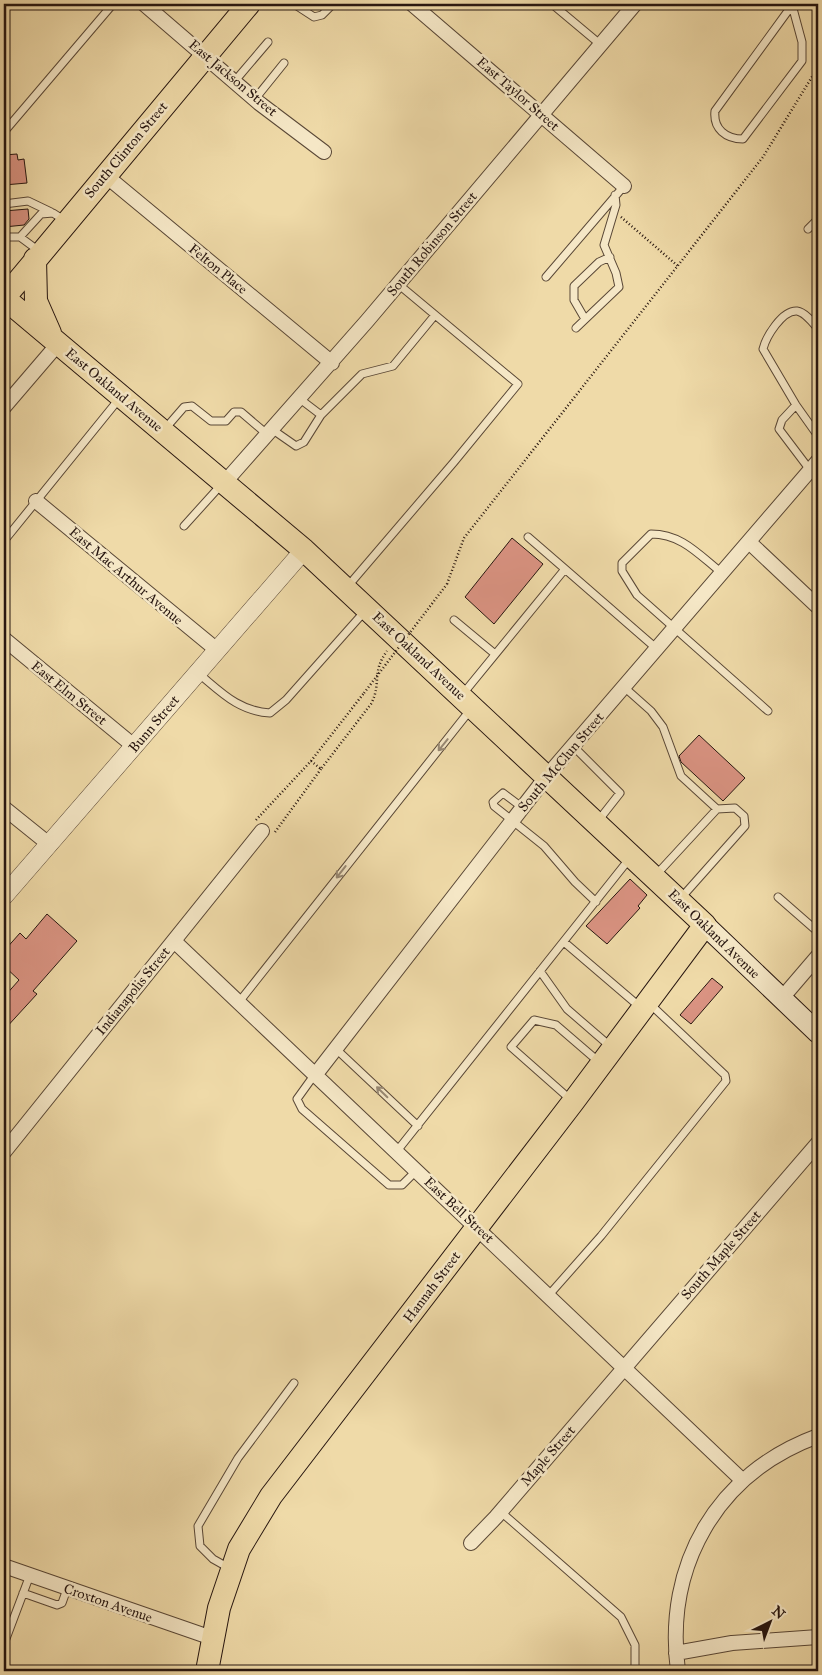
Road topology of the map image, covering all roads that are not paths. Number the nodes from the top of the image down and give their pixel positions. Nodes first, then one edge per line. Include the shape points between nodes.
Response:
1 (113, 4) edge
2 (144, 4) edge
3 (250, 4) edge
4 (294, 4) edge
5 (333, 4) edge
6 (412, 4) edge
7 (552, 4) edge
8 (635, 4) edge
9 (792, 4) edge
10 (268, 42) dead end
11 (601, 45) junction
12 (206, 55) junction
13 (284, 63) dead end
14 (234, 82) junction
15 (255, 99) junction
16 (542, 114) junction
17 (4, 132) edge
18 (324, 152) dead end
19 (105, 175) junction
20 (620, 190) junction
21 (4, 204) edge
22 (59, 217) junction
23 (818, 218) edge
24 (808, 229) dead end
25 (4, 236) edge
26 (20, 237) junction
27 (38, 256) junction
28 (610, 257) junction
29 (546, 277) dead end
30 (398, 284) junction
31 (4, 298) edge
32 (435, 315) junction
33 (585, 319) junction
34 (576, 328) dead end
35 (818, 329) edge
36 (55, 342) junction
37 (332, 363) junction
38 (121, 396) junction
39 (300, 399) junction
40 (796, 405) junction
41 (4, 406) edge
42 (321, 415) junction
43 (163, 431) junction
44 (271, 433) junction
45 (818, 436) edge
46 (814, 465) edge
47 (225, 482) junction
48 (36, 501) junction
49 (184, 526) dead end
50 (528, 537) dead end
51 (4, 540) edge
52 (749, 542) junction
53 (304, 550) junction
54 (565, 569) junction
55 (722, 573) junction
56 (346, 588) junction
57 (818, 607) edge
58 (367, 608) junction
59 (454, 620) dead end
60 (675, 628) junction
61 (4, 639) edge
62 (657, 649) junction
63 (217, 650) junction
64 (495, 654) junction
65 (198, 673) junction
66 (624, 687) junction
67 (467, 701) junction
68 (768, 711) dead end
69 (573, 746) junction
70 (135, 747) junction
71 (547, 776) junction
72 (4, 808) edge
73 (523, 808) junction
74 (717, 809) junction
75 (513, 821) junction
76 (596, 822) junction
77 (262, 831) road end
78 (50, 844) junction
79 (632, 856) junction
80 (654, 876) junction
81 (4, 896) edge
82 (778, 897) dead end
83 (679, 900) junction
84 (596, 902) junction
85 (705, 925) junction
86 (818, 932) edge
87 (174, 940) junction
88 (564, 942) junction
89 (818, 956) edge
90 (540, 972) junction
91 (782, 998) junction
92 (239, 1002) junction
93 (645, 1006) junction
94 (818, 1033) edge
95 (336, 1048) junction
96 (607, 1056) junction
97 (316, 1074) junction
98 (573, 1102) junction
99 (418, 1126) junction
100 (818, 1143) edge
101 (397, 1151) junction
102 (4, 1152) edge
103 (417, 1170) junction
104 (477, 1227) junction
105 (548, 1296) junction
106 (624, 1368) junction
107 (294, 1383) dead end
108 (818, 1436) edge
109 (742, 1480) junction
110 (500, 1512) junction
111 (471, 1543) dead end
112 (4, 1567) edge
113 (232, 1570) junction
114 (30, 1576) junction
115 (67, 1589) junction
116 (23, 1593) junction
117 (818, 1637) edge
118 (212, 1638) junction
119 (4, 1644) edge
120 (676, 1653) junction
121 (207, 1671) edge
122 (635, 1671) edge
123 (678, 1671) edge

1 - 17 lane
2 - 12 street, East Jackson Street
3 - 12 main road, South Clinton Street
4 - 5 lane via 314,17 322,15
6 - 16 street, East Taylor Street
7 - 11 lane
8 - 11 street, South Robinson Street
9 - 9 lane via 715,111 718,130 727,137 743,139 802,61 802,42
10 - 14 lane
11 - 16 street, South Robinson Street
12 - 14 street, East Jackson Street
12 - 19 main road, South Clinton Street
13 - 15 lane
14 - 15 street, East Jackson Street
15 - 18 street, East Jackson Street
16 - 20 street, East Taylor Street
16 - 30 street, South Robinson Street
19 - 22 main road, South Clinton Street
19 - 37 street, Felton Place
20 - 28 lane via 604,245
20 - 29 lane
21 - 22 lane via 38,204
22 - 26 lane via 41,214
22 - 27 main road, South Clinton Street
23 - 24 lane
25 - 26 lane
26 - 27 lane
27 - 31 main road, South Clinton Street
27 - 36 main road via 36,301
28 - 33 lane via 619,286
28 - 33 lane via 599,262 574,286 574,300
30 - 32 lane
30 - 37 street, South Robinson Street
31 - 36 main road, East Oakland Avenue
32 - 42 lane via 393,366 362,374
32 - 56 lane via 518,384
33 - 34 lane
35 - 40 lane via 804,314 790,312 779,321 763,349
36 - 38 main road, East Oakland Avenue
36 - 41 street
37 - 39 street, South Robinson Street
38 - 43 main road, East Oakland Avenue
38 - 48 lane
39 - 42 lane
39 - 44 street, South Robinson Street
40 - 45 lane
40 - 46 lane via 782,420 779,429
42 - 44 lane via 304,442 296,446
43 - 44 lane via 184,407 192,406 211,421 226,421 234,412 241,412
43 - 47 main road, East Oakland Avenue
44 - 47 street, South Robinson Street
46 - 52 street, South McClun Street
47 - 49 lane
47 - 53 main road, East Oakland Avenue
48 - 51 lane
48 - 63 street, East Mac Arthur Avenue
50 - 54 lane
52 - 55 street, South McClun Street
52 - 57 street
53 - 56 main road, East Oakland Avenue
53 - 63 street, Bunn Street
54 - 62 lane
54 - 64 lane
55 - 60 street, South McClun Street
55 - 60 lane via 677,537 664,534 651,534 622,563 622,571 637,595
56 - 58 main road, East Oakland Avenue
58 - 65 lane via 286,700 270,713 254,712 234,703
58 - 67 main road, East Oakland Avenue
59 - 64 lane
60 - 62 street, South McClun Street
60 - 68 lane
61 - 70 street, East Elm Street
62 - 66 street, South McClun Street
63 - 65 street, Bunn Street
64 - 67 lane
65 - 70 street, Bunn Street
66 - 69 street, South McClun Street
66 - 74 lane via 663,727 681,776
67 - 71 main road, East Oakland Avenue
67 -> 92 lane
69 - 71 street, South McClun Street
69 - 76 lane via 620,793
70 - 78 street, Bunn Street
71 - 73 street, South McClun Street
71 - 76 main road, East Oakland Avenue
72 - 78 street
73 - 75 street, South McClun Street
73 - 75 lane via 500,794 493,804
74 - 80 lane
74 - 83 lane via 735,808 744,816 745,826
75 - 84 lane via 544,846 574,882
75 - 95 street, South McClun Street
76 - 79 main road, East Oakland Avenue
77 - 87 street, Indianapolis Street
78 - 81 street, Bunn Street
79 - 80 main road, East Oakland Avenue
79 - 84 lane
80 - 83 main road, East Oakland Avenue
82 - 86 lane
83 - 85 main road, East Oakland Avenue
84 - 88 lane
85 - 91 main road, East Oakland Avenue
85 - 93 main road, Hannah Street
87 - 92 street, East Bell Street
87 - 102 street, Indianapolis Street
88 - 90 lane
88 - 93 lane
89 - 91 street
90 - 96 lane
90 - 99 lane
91 - 94 main road, East Oakland Avenue
92 - 97 street, East Bell Street
93 - 96 main road, Hannah Street
93 - 105 lane via 725,1075 726,1081 607,1229
95 - 97 street, South McClun Street
99 -> 95 lane
96 - 98 main road, Hannah Street
96 - 98 lane via 556,1025 534,1020 512,1047
97 - 101 street, East Bell Street
97 - 103 lane via 297,1099 302,1110 390,1185 402,1185
98 - 104 main road, Hannah Street
99 - 101 lane
100 - 106 street, South Maple Street
101 - 103 street, East Bell Street
103 - 104 street, East Bell Street
104 - 105 street, East Bell Street
104 - 113 main road, Hannah Street via 270,1496 239,1549
105 - 106 street, East Bell Street
106 - 109 street, East Bell Street
106 - 110 street, Maple Street
107 - 113 lane via 238,1458 198,1526 200,1546 213,1559
108 - 109 street via 788,1449
109 - 120 street via 705,1527 688,1563 676,1610
110 - 111 street, Maple Street
110 - 122 lane via 621,1617 635,1645
112 - 114 street, Croxton Avenue
113 - 118 main road, Hannah Street
114 - 115 street, Croxton Avenue
114 - 116 lane
115 - 116 lane via 62,1603 57,1605
115 - 118 street, Croxton Avenue
116 - 119 lane
117 - 120 street via 732,1643
118 - 121 main road, Hannah Street
120 - 123 street

